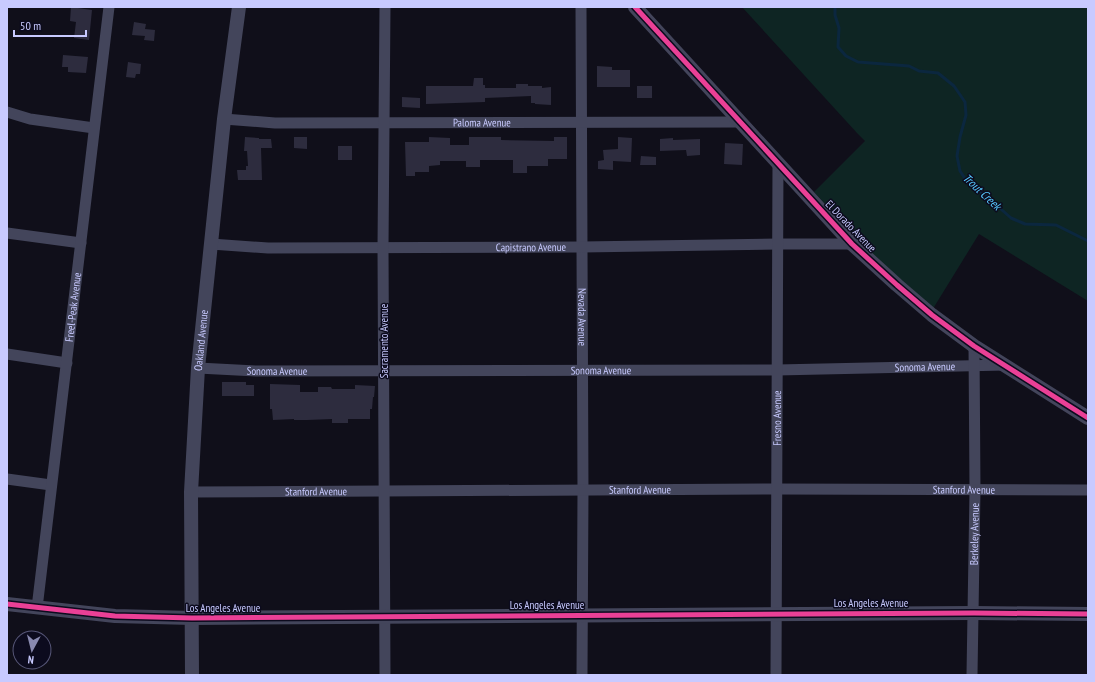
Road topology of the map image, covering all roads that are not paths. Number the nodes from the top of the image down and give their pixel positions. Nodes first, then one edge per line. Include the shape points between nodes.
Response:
1 (109, 7) edge
2 (239, 7) edge
3 (385, 7) edge
4 (581, 7) edge
5 (634, 7) edge
6 (7, 112) edge
7 (224, 119) junction
8 (384, 122) junction
9 (581, 122) junction
10 (741, 122) junction
11 (94, 128) junction
12 (778, 162) junction
13 (7, 233) edge
14 (81, 243) junction
15 (211, 244) junction
16 (778, 244) junction
17 (852, 244) junction
18 (383, 247) junction
19 (582, 247) junction
20 (974, 346) junction
21 (7, 354) edge
22 (67, 363) junction
23 (1005, 365) junction
24 (974, 366) junction
25 (198, 368) junction
26 (582, 370) junction
27 (777, 370) junction
28 (384, 371) junction
29 (1088, 418) edge
30 (7, 479) edge
31 (51, 485) junction
32 (777, 489) junction
33 (975, 490) junction
34 (1088, 490) edge
35 (384, 491) junction
36 (583, 491) junction
37 (191, 492) junction
38 (7, 604) edge
39 (37, 608) junction
40 (974, 613) junction
41 (776, 614) junction
42 (1088, 614) edge
43 (583, 615) junction
44 (385, 616) junction
45 (192, 618) junction
46 (192, 675) edge
47 (385, 675) edge
48 (582, 675) edge
49 (776, 675) edge
50 (972, 675) edge

1 - 11 street, Freel-Peak Avenue
2 - 7 street, Oakland Avenue
3 - 8 street, Sacramento Avenue
4 - 9 street, Nevada Avenue
5 - 10 street, El Dorado Avenue
6 - 11 street via 30,119
7 - 8 street, Paloma Avenue via 275,123
7 - 15 street, Oakland Avenue
8 - 9 street, Paloma Avenue
8 - 18 street, Sacramento Avenue
9 - 10 street, Paloma Avenue
9 - 19 street, Nevada Avenue
10 - 12 street, El Dorado Avenue
11 - 14 street, Freel-Peak Avenue
12 - 16 street, Fresno Avenue
12 - 17 street, El Dorado Avenue
13 - 14 street
14 - 22 street, Freel-Peak Avenue
15 - 18 street, Capistrano Avenue via 268,248
15 - 25 street, Oakland Avenue
16 - 17 street, Capistrano Avenue
16 - 19 street, Capistrano Avenue
16 - 27 street, Fresno Avenue
17 - 20 street, El Dorado Avenue via 920,305
18 - 19 street, Capistrano Avenue
18 - 28 street, Sacramento Avenue
19 - 26 street, Nevada Avenue
20 - 23 street, El Dorado Avenue
20 - 24 street, Berkeley Avenue
21 - 22 street
22 - 31 street, Freel-Peak Avenue
23 - 24 street, Sonoma Avenue
23 - 29 street, El Dorado Avenue
24 - 27 street, Sonoma Avenue
24 - 33 street, Berkeley Avenue
25 - 28 street, Sonoma Avenue via 256,371
25 - 37 street, Oakland Avenue
26 - 27 street, Sonoma Avenue
26 - 28 street, Sonoma Avenue
26 - 36 street, Nevada Avenue
27 - 32 street, Fresno Avenue
28 - 35 street, Sacramento Avenue
30 - 31 street
31 - 39 street, Freel-Peak Avenue
32 - 33 street, Stanford Avenue
32 - 36 street, Stanford Avenue
32 - 41 street, Fresno Avenue
33 - 34 street, Stanford Avenue
33 - 40 street, Berkeley Avenue
35 - 36 street, Stanford Avenue
35 - 37 street, Stanford Avenue
35 - 44 street, Sacramento Avenue
36 - 43 street, Nevada Avenue
37 - 45 street, Oakland Avenue
38 - 39 street, Los Angeles Avenue
39 - 45 street, Los Angeles Avenue via 115,616
40 - 41 street, Los Angeles Avenue
40 - 42 street, Los Angeles Avenue
40 - 50 street, Berkeley Avenue
41 - 43 street, Los Angeles Avenue
41 - 49 street, Fresno Avenue
43 - 44 street, Los Angeles Avenue
43 - 48 street, Nevada Avenue
44 - 45 street, Los Angeles Avenue
44 - 47 street, Sacramento Avenue
45 - 46 street, Oakland Avenue

